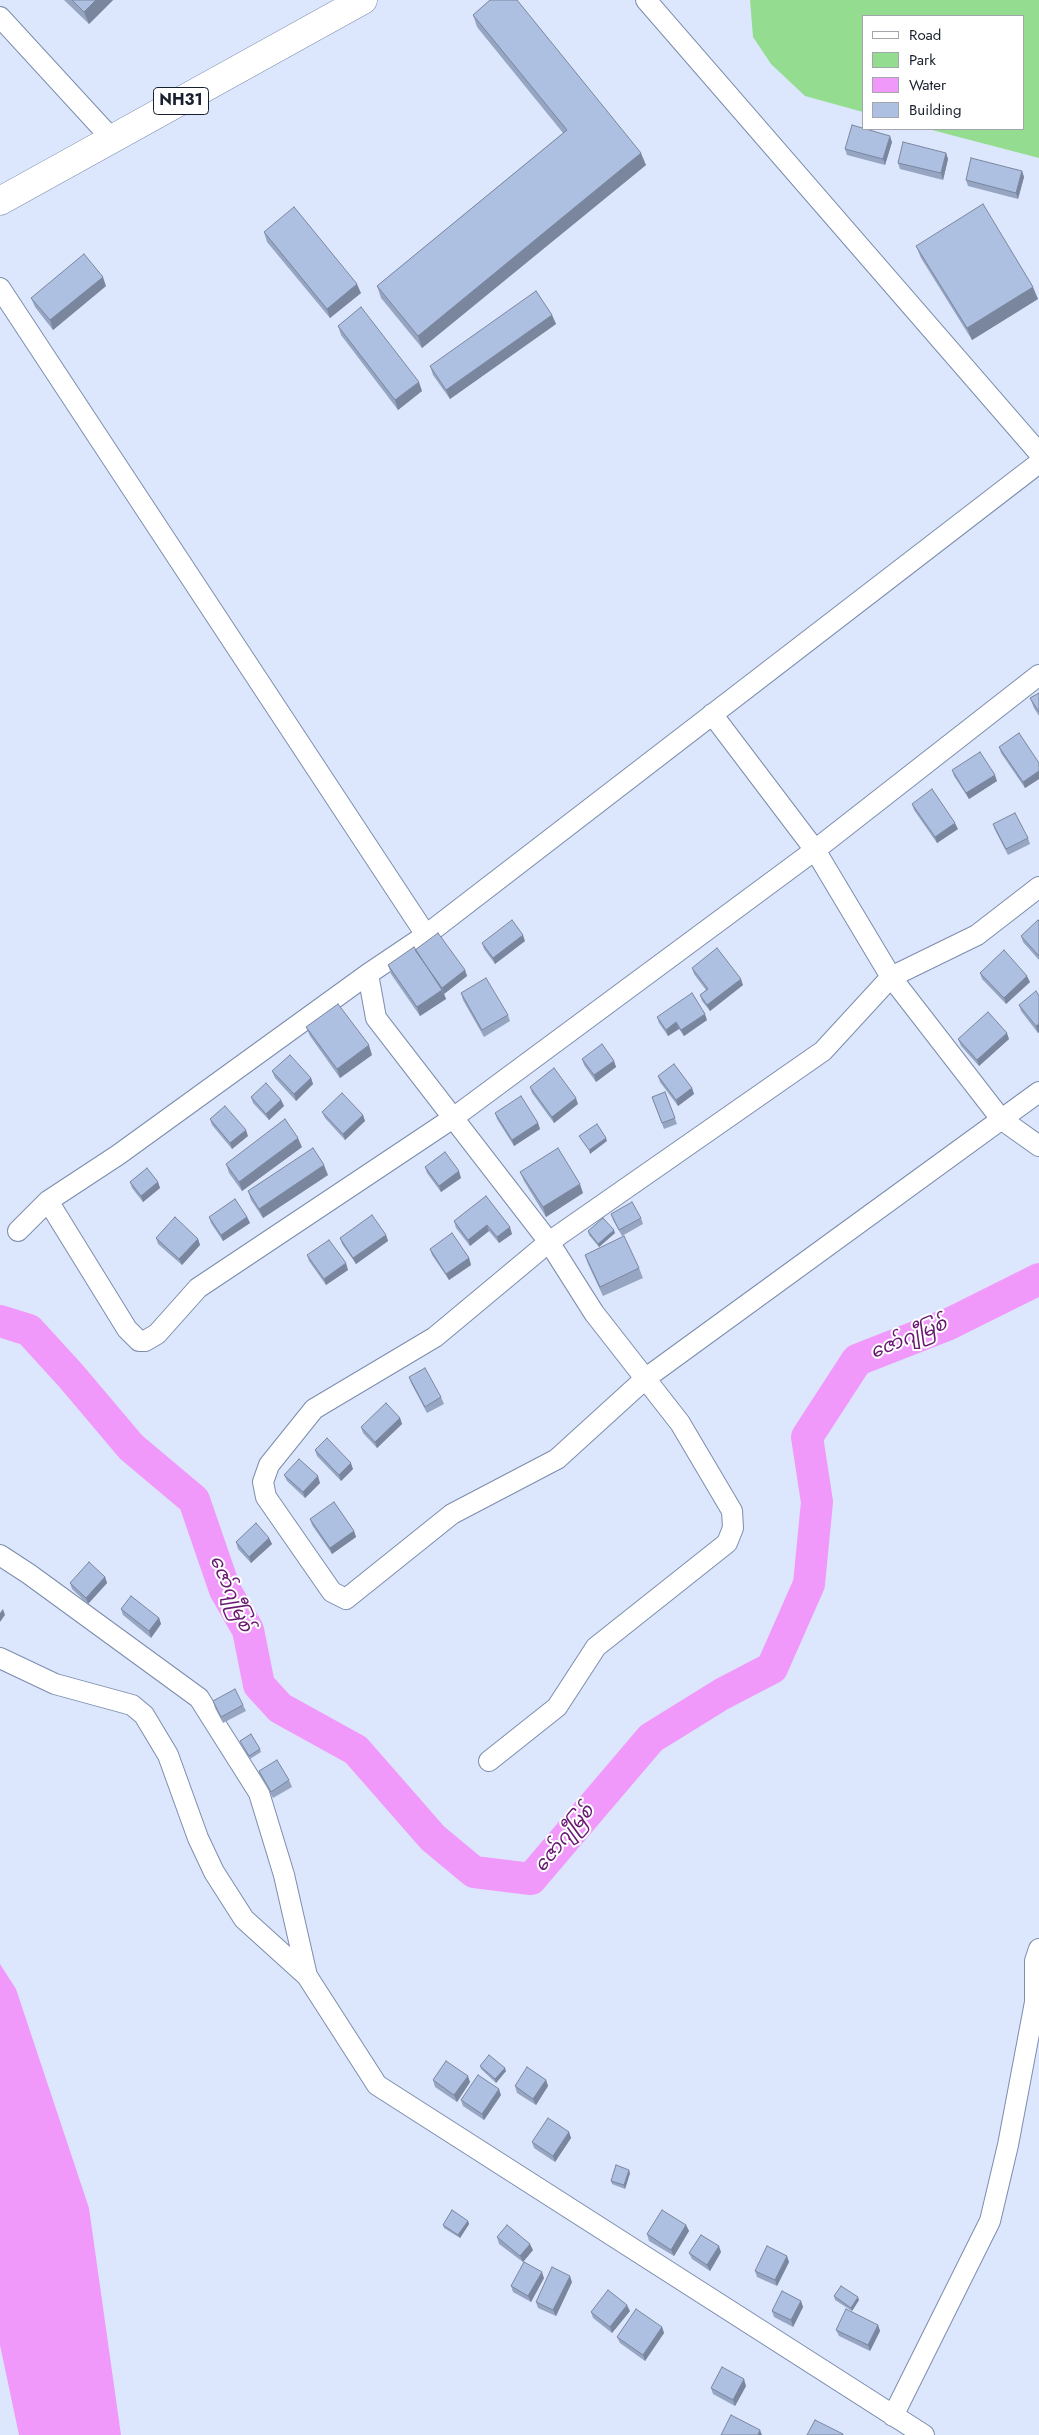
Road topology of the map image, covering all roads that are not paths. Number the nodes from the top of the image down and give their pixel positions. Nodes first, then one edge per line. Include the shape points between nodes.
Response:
1 (363, 0) edge
2 (646, 0) edge
3 (0, 16) edge
4 (112, 139) junction
5 (0, 201) edge
6 (0, 288) edge
7 (1039, 452) edge
8 (1039, 463) edge
9 (1039, 675) edge
10 (712, 714) junction
11 (815, 850) junction
12 (1039, 887) edge
13 (426, 934) junction
14 (368, 974) junction
15 (891, 977) junction
16 (1039, 1092) edge
17 (453, 1118) junction
18 (1001, 1119) junction
19 (1039, 1146) edge
20 (48, 1201) junction
21 (18, 1231) dead end
22 (549, 1242) junction
23 (646, 1378) junction
24 (0, 1555) edge
25 (0, 1658) edge
26 (489, 1761) dead end
27 (1039, 1949) edge
28 (307, 1976) junction
29 (893, 2416) junction
30 (924, 2435) edge

1 - 4 highway, NH31
2 - 7 street
3 - 4 street
4 - 5 highway, NH31
6 - 13 street
8 - 10 street
9 - 11 street
10 - 11 street
10 - 13 street
11 - 15 street
11 - 17 street
12 - 15 street via 977,935
13 - 14 street
14 - 17 street via 376,1018
14 - 20 street via 118,1155
15 - 18 street
15 - 22 street via 823,1051
16 - 18 street
17 - 20 street via 198,1288 156,1334 145,1341 139,1341 127,1329
17 - 22 street
18 - 19 street
18 - 23 street
20 - 21 street
22 - 23 street via 594,1313
22 - 23 street via 435,1337 314,1409 269,1465 263,1482 266,1497 332,1592 346,1599 452,1514 557,1460
23 - 26 street via 680,1423 732,1510 733,1528 727,1543 596,1647 557,1707
24 - 28 street via 199,1698 259,1793 284,1875
25 - 28 street via 55,1684 132,1705 144,1715 168,1755 214,1872 244,1919
27 - 29 street via 1035,1960 1035,2002 990,2221
28 - 29 street via 377,2085
29 - 30 street

